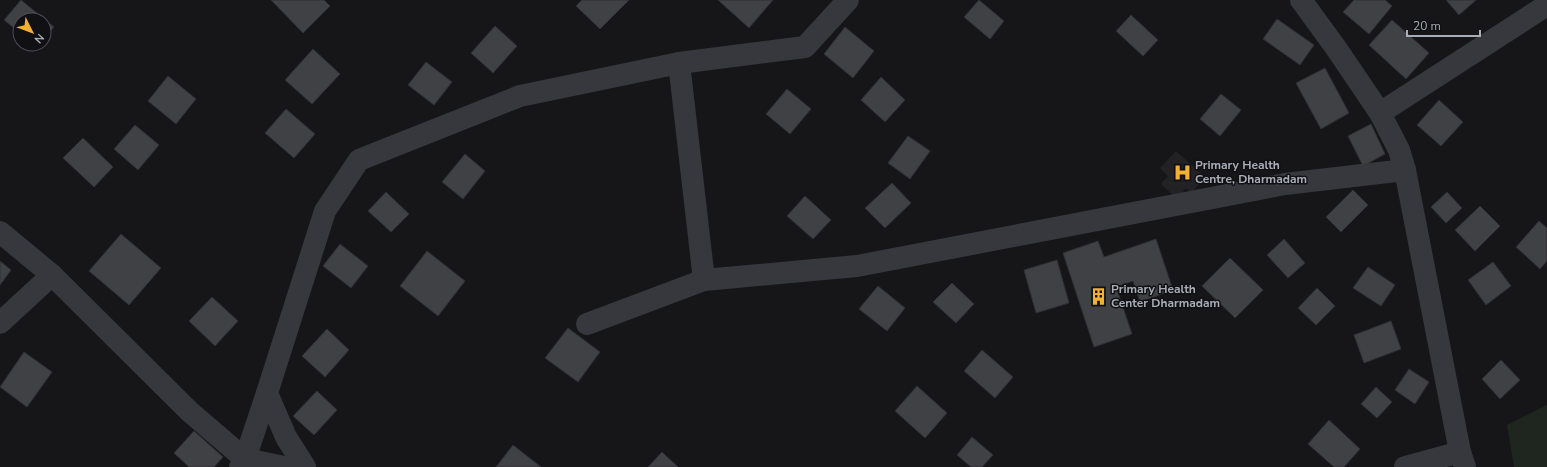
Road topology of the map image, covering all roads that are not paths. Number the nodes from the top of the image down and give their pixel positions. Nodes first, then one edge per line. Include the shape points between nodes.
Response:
1 (848, 0) edge
2 (1301, 0) edge
3 (1547, 5) edge
4 (679, 63) junction
5 (1380, 113) junction
6 (1405, 170) junction
7 (0, 232) edge
8 (52, 274) junction
9 (704, 280) junction
10 (0, 323) edge
11 (587, 324) dead end
12 (267, 392) junction
13 (1462, 459) edge
14 (242, 463) edge
15 (284, 467) edge
16 (305, 467) edge
17 (1405, 467) edge

1 - 4 street via 805,46
2 - 5 street
3 - 5 street
4 - 9 street
4 - 12 street via 520,96 359,160 325,211
5 - 6 street via 1399,150
6 - 9 street via 1285,184 857,266
6 - 13 street
7 - 8 street
8 - 10 street
8 - 14 street
9 - 11 street
12 - 14 street
12 - 16 street via 286,437
13 - 17 street
14 - 15 street

